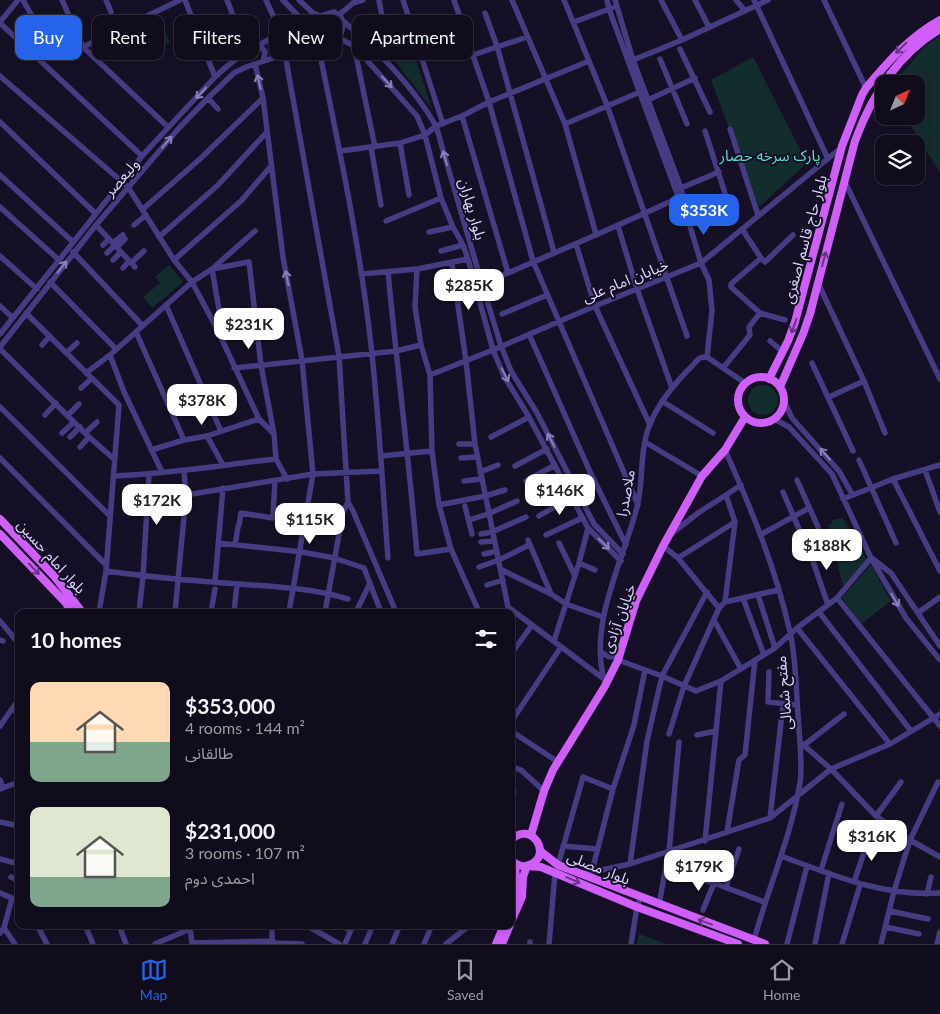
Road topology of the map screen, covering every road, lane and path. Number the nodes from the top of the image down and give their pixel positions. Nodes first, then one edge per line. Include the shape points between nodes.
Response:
1 (18, 0) edge
2 (23, 0) edge
3 (62, 0) edge
4 (106, 0) edge
5 (180, 0) edge
6 (185, 0) edge
7 (228, 0) edge
8 (266, 0) edge
9 (283, 0) edge
10 (299, 0) edge
11 (364, 0) edge
12 (379, 0) edge
13 (403, 0) edge
14 (454, 0) edge
15 (512, 0) edge
16 (564, 0) edge
17 (607, 0) edge
18 (615, 0) edge
19 (661, 0) edge
20 (695, 0) edge
21 (736, 0) edge
22 (768, 0) edge
23 (824, 0) edge
24 (352, 2) edge
25 (756, 3) edge
26 (616, 7) junction
27 (609, 10) junction
28 (745, 11) junction
29 (111, 12) dead end
30 (485, 12) dead end
31 (31, 15) edge
32 (68, 15) edge
33 (234, 15) edge
34 (273, 15) edge
35 (298, 15) edge
36 (318, 15) edge
37 (324, 15) edge
38 (339, 15) joint
39 (382, 15) edge
40 (408, 15) edge
41 (459, 15) edge
42 (940, 20) edge
43 (343, 21) joint
44 (574, 22) junction
45 (0, 23) edge
46 (709, 27) junction
47 (940, 29) edge
48 (342, 32) edge
49 (527, 37) junction
50 (682, 40) junction
51 (497, 46) junction
52 (82, 47) joint
53 (259, 47) edge
54 (680, 49) dead end
55 (473, 54) joint
56 (269, 59) edge
57 (660, 59) dead end
58 (234, 60) edge
59 (287, 60) edge
60 (321, 60) edge
61 (357, 60) edge
62 (367, 60) edge
63 (422, 60) edge
64 (589, 60) junction
65 (633, 60) junction
66 (263, 61) junction
67 (255, 64) junction
68 (0, 76) edge
69 (215, 77) junction
70 (695, 78) junction
71 (546, 79) junction
72 (866, 88) junction
73 (671, 89) junction
74 (640, 92) junction
75 (510, 95) junction
76 (208, 98) junction
77 (263, 98) junction
78 (648, 100) junction
79 (489, 102) junction
80 (607, 105) junction
81 (218, 108) dead end
82 (710, 112) dead end
83 (462, 116) junction
84 (0, 122) edge
85 (443, 124) junction
86 (565, 124) junction
87 (687, 124) dead end
88 (436, 126) junction
89 (168, 127) junction
90 (730, 129) dead end
91 (705, 131) dead end
92 (267, 132) junction
93 (425, 135) junction
94 (400, 143) junction
95 (842, 146) junction
96 (373, 147) junction
97 (340, 151) junction
98 (142, 156) junction
99 (828, 159) junction
100 (271, 166) junction
101 (719, 172) junction
102 (0, 175) edge
103 (121, 182) junction
104 (844, 182) junction
105 (128, 187) junction
106 (681, 188) junction
107 (409, 195) dead end
108 (441, 198) junction
109 (678, 198) junction
110 (381, 205) dead end
111 (0, 207) edge
112 (145, 212) junction
113 (732, 212) dead end
114 (95, 214) junction
115 (644, 214) junction
116 (758, 215) junction
117 (687, 216) junction
118 (386, 221) dead end
119 (96, 225) junction
120 (134, 225) dead end
121 (618, 226) junction
122 (453, 227) junction
123 (742, 229) junction
124 (255, 231) dead end
125 (429, 232) dead end
126 (596, 234) junction
127 (793, 235) dead end
128 (124, 237) dead end
129 (159, 237) junction
130 (73, 242) junction
131 (114, 243) junction
132 (576, 244) junction
133 (102, 245) dead end
134 (463, 245) junction
135 (144, 251) dead end
136 (441, 251) dead end
137 (73, 252) junction
138 (121, 252) junction
139 (554, 252) junction
140 (106, 253) dead end
141 (0, 256) edge
142 (761, 258) junction
143 (468, 259) junction
144 (58, 260) junction
145 (113, 260) dead end
146 (174, 260) junction
147 (533, 261) junction
148 (701, 263) junction
149 (132, 264) junction
150 (452, 264) junction
151 (122, 268) dead end
152 (212, 269) junction
153 (417, 269) junction
154 (388, 272) junction
155 (508, 273) junction
156 (361, 274) junction
157 (666, 277) junction
158 (50, 282) junction
159 (192, 282) junction
160 (818, 283) junction
161 (482, 284) junction
162 (476, 288) junction
163 (37, 289) junction
164 (637, 290) junction
165 (456, 294) junction
166 (547, 295) junction
167 (0, 306) edge
168 (166, 306) junction
169 (595, 306) junction
170 (26, 313) junction
171 (502, 314) dead end
172 (760, 314) junction
173 (12, 317) junction
174 (785, 320) dead end
175 (558, 322) junction
176 (142, 325) junction
177 (218, 331) junction
178 (136, 332) junction
179 (0, 334) edge
180 (528, 334) junction
181 (50, 336) junction
182 (687, 336) dead end
183 (770, 341) dead end
184 (77, 343) dead end
185 (42, 345) dead end
186 (421, 345) junction
187 (502, 346) junction
188 (0, 348) edge
189 (116, 349) junction
190 (493, 350) junction
191 (396, 351) junction
192 (66, 352) junction
193 (782, 352) junction
194 (372, 354) junction
195 (110, 355) junction
196 (339, 356) junction
197 (707, 357) junction
198 (302, 360) junction
199 (466, 361) junction
200 (777, 362) junction
201 (812, 363) dead end
202 (261, 365) junction
203 (789, 366) junction
204 (937, 366) edge
205 (234, 368) junction
206 (723, 368) junction
207 (86, 373) junction
208 (430, 375) junction
209 (769, 378) junction
210 (91, 379) junction
211 (940, 379) edge
212 (745, 382) junction
213 (864, 382) junction
214 (780, 387) junction
215 (81, 388) dead end
216 (672, 388) junction
217 (124, 392) junction
218 (829, 397) junction
219 (662, 401) junction
220 (784, 401) junction
221 (56, 403) junction
222 (78, 404) dead end
223 (120, 405) junction
224 (0, 406) edge
225 (45, 414) dead end
226 (68, 415) junction
227 (529, 417) junction
228 (745, 417) junction
229 (259, 419) junction
230 (774, 419) junction
231 (74, 422) junction
232 (96, 422) dead end
233 (650, 425) junction
234 (80, 427) junction
235 (221, 431) junction
236 (62, 433) dead end
237 (713, 433) dead end
238 (885, 433) dead end
239 (274, 434) junction
240 (87, 435) junction
241 (207, 436) junction
242 (70, 437) dead end
243 (492, 437) dead end
244 (184, 440) junction
245 (645, 442) junction
246 (459, 444) dead end
247 (475, 444) junction
248 (80, 447) dead end
249 (546, 449) junction
250 (151, 450) junction
251 (725, 450) junction
252 (432, 451) junction
253 (853, 451) dead end
254 (408, 453) junction
255 (381, 456) junction
256 (477, 457) junction
257 (0, 458) edge
258 (276, 458) junction
259 (461, 458) dead end
260 (114, 459) junction
261 (859, 460) dead end
262 (223, 465) junction
263 (498, 465) dead end
264 (555, 465) junction
265 (940, 465) edge
266 (516, 466) dead end
267 (924, 470) junction
268 (184, 471) junction
269 (381, 471) junction
270 (162, 472) junction
271 (480, 472) junction
272 (347, 473) junction
273 (313, 474) junction
274 (149, 475) junction
275 (114, 476) junction
276 (702, 476) junction
277 (287, 479) junction
278 (893, 479) junction
279 (275, 480) junction
280 (481, 480) junction
281 (797, 480) dead end
282 (464, 481) dead end
283 (526, 481) dead end
284 (563, 482) junction
285 (741, 485) junction
286 (223, 488) junction
287 (870, 488) junction
288 (504, 490) dead end
289 (783, 492) dead end
290 (186, 494) junction
291 (852, 494) junction
292 (726, 495) junction
293 (484, 496) junction
294 (571, 497) junction
295 (843, 498) junction
296 (529, 499) dead end
297 (517, 501) dead end
298 (348, 502) junction
299 (439, 505) junction
300 (638, 505) junction
301 (465, 506) dead end
302 (809, 508) junction
303 (940, 512) edge
304 (488, 514) junction
305 (110, 516) junction
306 (539, 516) dead end
307 (793, 516) junction
308 (526, 518) dead end
309 (582, 518) junction
310 (0, 519) edge
311 (469, 520) junction
312 (735, 522) junction
313 (818, 527) dead end
314 (588, 528) junction
315 (492, 532) junction
316 (0, 534) edge
317 (472, 534) dead end
318 (481, 534) dead end
319 (546, 535) dead end
320 (760, 535) junction
321 (669, 536) junction
322 (802, 536) dead end
323 (494, 541) junction
324 (481, 542) dead end
325 (218, 543) junction
326 (559, 543) dead end
327 (896, 543) dead end
328 (626, 544) junction
329 (807, 544) dead end
330 (235, 545) junction
331 (663, 546) junction
332 (451, 548) junction
333 (29, 549) junction
334 (497, 551) junction
335 (298, 552) junction
336 (484, 554) dead end
337 (623, 554) junction
338 (22, 556) junction
339 (334, 558) junction
340 (388, 558) dead end
341 (678, 558) junction
342 (871, 558) junction
343 (499, 560) junction
344 (621, 560) junction
345 (579, 563) junction
346 (105, 564) junction
347 (479, 567) dead end
348 (502, 570) junction
349 (595, 570) dead end
350 (940, 571) edge
351 (106, 572) junction
352 (574, 574) junction
353 (143, 576) junction
354 (177, 579) junction
355 (503, 580) junction
356 (370, 583) junction
357 (237, 584) junction
358 (215, 585) junction
359 (487, 585) dead end
360 (293, 587) junction
361 (778, 590) junction
362 (707, 592) junction
363 (328, 593) junction
364 (551, 594) junction
365 (758, 595) junction
366 (940, 597) edge
367 (743, 598) junction
368 (837, 598) junction
369 (348, 600) dead end
370 (725, 602) junction
371 (566, 604) junction
372 (828, 605) junction
373 (719, 608) junction
374 (69, 609) edge
375 (80, 609) edge
376 (100, 609) edge
377 (139, 609) edge
378 (175, 609) edge
379 (211, 609) edge
380 (234, 609) edge
381 (289, 609) edge
382 (325, 609) edge
383 (357, 609) edge
384 (379, 609) edge
385 (395, 609) edge
386 (478, 609) edge
387 (507, 609) edge
388 (819, 612) junction
389 (919, 612) junction
390 (515, 615) edge
391 (603, 617) junction
392 (714, 620) junction
393 (0, 621) edge
394 (532, 626) junction
395 (797, 628) junction
396 (790, 633) junction
397 (15, 639) edge
398 (554, 641) junction
399 (940, 646) edge
400 (561, 647) junction
401 (775, 648) junction
402 (515, 649) edge
403 (600, 652) junction
404 (764, 655) junction
405 (618, 658) junction
406 (755, 660) junction
407 (940, 660) edge
408 (741, 669) junction
409 (645, 670) junction
410 (769, 672) dead end
411 (662, 676) junction
412 (721, 681) junction
413 (604, 683) junction
414 (684, 686) junction
415 (783, 704) junction
416 (797, 705) junction
417 (14, 707) edge
418 (844, 714) dead end
419 (940, 714) edge
420 (515, 716) edge
421 (933, 718) junction
422 (0, 726) edge
423 (940, 726) edge
424 (716, 731) junction
425 (911, 731) junction
426 (515, 734) edge
427 (669, 734) dead end
428 (697, 735) dead end
429 (679, 742) dead end
430 (801, 744) junction
431 (890, 744) junction
432 (558, 762) junction
433 (515, 768) edge
434 (831, 769) junction
435 (0, 780) edge
436 (901, 782) dead end
437 (938, 782) dead end
438 (15, 784) edge
439 (1, 788) edge
440 (613, 789) junction
441 (544, 791) junction
442 (938, 791) edge
443 (797, 798) junction
444 (842, 804) dead end
445 (876, 816) junction
446 (770, 818) junction
447 (0, 822) edge
448 (15, 825) edge
449 (728, 832) junction
450 (530, 835) junction
451 (870, 835) dead end
452 (515, 837) edge
453 (910, 840) junction
454 (705, 841) junction
455 (563, 846) junction
456 (597, 849) junction
457 (739, 849) dead end
458 (540, 851) junction
459 (669, 852) junction
460 (781, 856) junction
461 (940, 857) edge
462 (0, 859) edge
463 (667, 860) dead end
464 (15, 863) edge
465 (515, 863) edge
466 (630, 864) junction
467 (527, 866) junction
468 (807, 866) junction
469 (556, 869) junction
470 (821, 870) junction
471 (592, 872) junction
472 (829, 873) junction
473 (582, 874) junction
474 (684, 874) dead end
475 (11, 877) dead end
476 (931, 877) dead end
477 (15, 879) edge
478 (854, 882) junction
479 (714, 883) junction
480 (860, 885) junction
481 (726, 887) junction
482 (894, 891) junction
483 (0, 893) edge
484 (940, 893) edge
485 (927, 894) junction
486 (12, 898) junction
487 (15, 898) edge
488 (640, 898) junction
489 (764, 902) junction
490 (659, 905) junction
491 (636, 906) junction
492 (703, 910) dead end
493 (890, 911) junction
494 (515, 914) edge
495 (928, 919) dead end
496 (886, 927) junction
497 (39, 929) edge
498 (87, 929) edge
499 (121, 929) edge
500 (186, 929) edge
501 (190, 929) edge
502 (272, 929) edge
503 (313, 929) edge
504 (352, 929) edge
505 (371, 929) edge
506 (398, 929) edge
507 (430, 929) edge
508 (465, 929) edge
509 (502, 929) edge
510 (509, 929) edge
511 (2, 930) edge
512 (940, 932) edge
513 (920, 934) dead end
514 (756, 942) edge
515 (45, 943) edge
516 (192, 943) edge
517 (228, 943) edge
518 (272, 943) edge
519 (15, 944) edge
520 (93, 944) edge
521 (126, 944) edge
522 (155, 944) edge
523 (302, 944) edge
524 (339, 944) edge
525 (346, 944) edge
526 (365, 944) edge
527 (392, 944) edge
528 (424, 944) edge
529 (446, 944) edge
530 (496, 944) edge
531 (502, 944) edge
532 (549, 944) edge
533 (631, 944) edge
534 (738, 944) edge
535 (787, 944) edge
536 (815, 944) edge
537 (842, 944) edge
538 (881, 944) edge
539 (936, 944) edge

1 - 45 street
2 - 31 street
3 - 32 street
4 - 29 street
5 - 52 street
6 - 69 street
7 - 33 street
8 - 34 street
9 - 35 street
10 - 36 street
11 - 24 street
12 - 39 street
13 - 40 street
14 - 41 street
15 - 49 street
16 - 44 street
17 - 27 street
18 - 26 street
19 - 50 street
20 - 46 street
21 - 28 street
22 - 25 street
23 - 72 street
24 - 38 street
25 - 28 street
25 - 99 street
26 - 27 street
26 - 65 street
27 - 44 street
27 - 74 street
28 - 46 street
30 - 51 street
37 - 38 street, ولیعصر via 334,12
42 -> 72 main road, بلوار حاج قاسم اصغری via 901,48
43 - 48 street
43 - 88 street, بلوار بهاران via 376,50
44 - 64 street
45 - 98 street
46 - 50 street
47 - 104 main road, بلوار حاج قاسم اصغری via 900,63 875,96 854,141
49 - 51 street
49 - 71 street
50 - 65 street
51 - 55 street
51 - 75 street
52 - 89 street
53 - 66 street via 265,52
54 - 70 street
55 - 79 street
56 - 66 street, ولیعصر
57 - 73 street
58 - 69 street, ولیعصر
59 - 196 street
60 - 97 street
61 - 96 street
62 -> 93 street, بلوار بهاران via 417,116
63 - 85 street
64 - 71 street
64 - 80 street
65 - 78 street
66 - 67 street, ولیعصر
67 - 76 street, ولیعصر via 234,73
77 -> 67 street
68 - 103 street
69 -> 89 street, ولیعصر
70 - 73 street
70 - 82 street
71 - 75 street
71 - 86 street
72 - 95 main road, بلوار حاج قاسم اصغری
73 - 78 street
73 - 87 street
74 - 80 street
74 - 109 street
75 - 79 street
75 - 139 street
76 - 81 street
105 -> 76 street, ولیعصر
77 - 92 street
77 - 112 street
78 - 106 street
79 - 83 street
79 - 147 street
80 - 86 street
80 - 115 street
83 - 85 street
83 - 155 street
84 - 114 street
85 - 88 street
86 - 126 street
88 - 93 street
161 -> 88 street, بلوار بهاران
89 - 98 street, ولیعصر
90 - 116 street
91 - 101 street
92 - 100 street
92 - 129 street via 218,185
93 - 94 street
93 - 108 street, بلوار بهاران
94 - 96 street
94 - 107 street
95 - 99 street, خیابان امام علی
95 -> 193 main road, بلوار حاج قاسم اصغری via 795,322
96 - 97 street
96 - 110 street
97 - 156 street
98 - 103 street, ولیعصر
99 - 116 street, خیابان امام علی
100 - 146 street via 242,200
198 -> 100 street via 283,257
101 - 106 street
101 - 113 street
102 - 130 street
103 - 105 street
103 - 114 street, ولیعصر
160 -> 104 main road, بلوار حاج قاسم اصغری
104 - 204 street
105 - 112 street
105 - 119 street, ولیعصر
106 - 117 street
108 - 118 street
108 - 122 street, بلوار بهاران
109 - 115 street
109 - 117 street
111 - 144 street
112 - 120 street
112 - 129 street
114 - 130 street, ولیعصر
115 - 121 street
115 - 157 street
116 - 123 street, خیابان امام علی
117 - 148 street
119 - 131 street
119 - 137 street, ولیعصر
121 - 126 street
121 - 164 street
122 - 125 street
122 - 134 street, بلوار بهاران
123 - 142 street
123 - 148 street, خیابان امام علی
124 - 152 street
126 - 132 street
127 - 142 street via 766,261
128 - 131 street
129 - 146 street
130 - 144 street, ولیعصر
131 - 133 street
131 - 138 street
131 - 140 street
132 - 139 street
132 - 169 street
134 - 136 street
134 - 143 street, بلوار بهاران
135 - 149 street
158 -> 137 street, ولیعصر
137 - 176 street
138 - 145 street
138 - 149 street
139 - 147 street
141 - 163 street
142 - 172 street via 730,285
143 - 150 street
143 - 162 street, بلوار بهاران
144 - 163 street, ولیعصر
146 - 159 street
147 - 155 street
147 - 166 street
148 - 157 street, خیابان امام علی
148 - 197 street via 709,280 712,310
149 - 151 street
150 - 153 street
150 - 165 street
152 - 159 street
152 - 177 street via 222,326
152 - 202 street via 250,262
153 - 154 street
153 - 186 street via 416,307
154 - 156 street
154 - 191 street
155 - 161 street
156 - 194 street
157 - 164 street, خیابان امام علی
157 - 182 street
158 - 170 street, ولیعصر
158 - 189 street
159 - 168 street
159 - 177 street
160 - 203 main road, بلوار حاج قاسم اصغری via 803,334
160 - 213 street
161 - 187 street, بلوار بهاران
162 - 165 street
162 - 190 street, بلوار بهاران
163 - 173 street, ولیعصر
164 - 169 street, خیابان امام علی
164 - 216 street
165 - 199 street
166 - 171 street
166 - 175 street
167 - 173 street
168 - 176 street
168 - 235 street
169 - 175 street, خیابان امام علی
169 - 233 street
170 - 181 street
170 - 188 street, ولیعصر
172 - 174 street
172 - 206 street via 749,327 750,335
173 - 179 street, ولیعصر
175 - 180 street, خیابان امام علی
175 - 300 street
176 - 178 street
177 - 205 street
178 - 189 street
178 - 244 street
180 - 187 street, خیابان امام علی
180 - 328 street
181 - 185 street
181 - 192 street
183 - 193 street
184 - 192 street
186 - 191 street
186 - 208 street
187 - 190 street, خیابان امام علی
337 -> 187 street, بلوار بهاران via 594,524 511,371
188 - 221 street
189 - 195 street
190 - 199 street, خیابان امام علی
190 -> 227 street, بلوار بهاران via 504,376
191 - 194 street
191 - 254 street
192 - 207 street
193 - 200 main road, بلوار حاج قاسم اصغری
194 - 196 street
194 - 255 street
195 - 207 street
195 - 217 street
196 - 198 street
196 - 272 street
197 - 206 street
197 - 216 street, ملاصدرا via 699,358
198 - 202 street
198 - 273 street
199 - 208 street, خیابان امام علی
199 - 247 street
200 - 203 main road
200 - 209 main road, بلوار حاج قاسم اصغری
201 - 218 street
202 - 205 street
202 - 239 street
203 - 214 main road, بلوار حاج قاسم اصغری
204 - 211 street
205 - 229 street
206 - 212 street
207 - 210 street
208 - 252 street
209 - 212 main road
209 - 214 main road
210 - 215 street
210 - 223 street
212 - 228 main road via 738,397 740,411
213 - 218 street
213 - 238 street
214 - 220 main road
216 - 219 street, ملاصدرا
217 - 223 street
217 - 250 street
218 - 253 street
219 - 233 street, ملاصدرا
219 - 237 street
220 - 230 main road
291 -> 220 street via 839,471 792,418
221 - 225 street
221 - 226 street
222 - 226 street
223 - 260 street
224 - 305 street
226 - 231 street
227 - 243 street
227 - 249 street, بلوار بهاران
228 - 230 main road via 759,423
228 - 251 main road, خیابان آزادی
229 - 235 street
229 - 239 street
230 - 295 street via 789,427 832,474
231 - 234 street
231 - 236 street
232 - 240 street
233 - 245 street, ملاصدرا
234 - 240 street
234 - 242 street
235 - 241 street
239 - 258 street
240 - 248 street
240 - 260 street
241 - 244 street
241 - 262 street
244 - 250 street
245 - 276 street
245 - 300 street, ملاصدرا
246 - 247 street
247 - 256 street
249 - 264 street, بلوار بهاران
249 - 266 street
250 - 270 street
251 - 276 main road, خیابان آزادی
251 - 285 street, مفتح شمالی
252 - 254 street
252 - 299 street
254 - 255 street
254 - 332 street via 417,554
255 - 269 street
256 - 259 street
256 - 271 street
257 - 346 street
258 - 262 street
258 - 277 street
260 - 275 street
261 - 287 street
262 - 268 street
263 - 271 street
264 - 283 street
264 - 284 street, بلوار بهاران
265 - 267 street
267 - 278 street
267 - 303 street
268 - 270 street
268 - 290 street
269 - 272 street
269 - 340 street
270 - 274 street
271 - 280 street
272 - 273 street
272 - 298 street
273 - 277 street
273 - 335 street
274 - 275 street
274 - 353 street
275 - 305 street
276 - 321 main road, خیابان آزادی
277 - 279 street
278 - 287 street
278 - 350 street
279 - 286 street
279 - 330 street via 273,518 241,513
280 - 282 street
280 - 293 street
281 - 302 street
284 - 294 street, بلوار بهاران
284 - 296 street
285 - 292 street
285 - 320 street, مفتح شمالی
286 - 290 street
286 - 325 street
287 - 291 street
287 - 327 street
288 - 293 street
289 - 307 street
290 - 354 street
291 - 295 street
292 - 312 street
292 - 321 street
293 - 299 street
293 - 304 street
294 - 306 street
294 - 309 street, بلوار بهاران
295 - 342 street
297 - 304 street
298 - 339 street
298 - 385 street
299 - 332 street
300 - 328 street, ملاصدرا
301 - 311 street
302 - 307 street
302 - 313 street
304 - 311 street
304 - 315 street
305 - 346 street
307 - 320 street
307 - 322 street
308 - 315 street
309 - 314 street, بلوار بهاران
309 - 319 street
310 - 333 main road, بلوار امام حسین
311 - 317 street
312 - 341 street
312 - 370 street
314 -> 344 street, بلوار بهاران
314 - 345 street
315 - 318 street
315 - 323 street
316 - 338 main road, بلوار امام حسین
320 - 361 street, مفتح شمالی
321 - 331 main road, خیابان آزادی
323 - 324 street
323 - 334 street
325 - 330 street
325 - 358 street
326 - 352 street
328 - 337 street, ملاصدرا
329 - 372 street
330 - 335 street
331 - 341 street
331 - 405 main road, خیابان آزادی via 636,601
332 - 386 street
333 - 338 main road
333 - 375 main road, بلوار امام حسین
334 - 336 street
334 - 343 street
335 - 339 street
335 - 360 street
337 - 344 street, ملاصدرا
338 -> 374 main road, بلوار امام حسین
339 - 356 street via 364,568
339 - 363 street
341 - 362 street
342 - 368 street
342 - 389 street via 891,572
342 -> 407 street via 906,618
343 - 347 street
343 - 348 street
343 - 364 street via 528,542
344 - 391 street, ملاصدرا
345 - 349 street
345 - 352 street
346 - 351 street
348 - 355 street
348 - 364 street
351 - 353 street
351 - 376 street
352 - 371 street
353 - 354 street
353 - 377 street
354 - 358 street
354 - 378 street
355 - 359 street
355 - 387 street
356 - 383 street
356 - 384 street
357 - 358 street
357 - 360 street
357 - 380 street
358 - 379 street
360 - 363 street
360 - 381 street
361 - 365 street
361 - 396 street, مفتح شمالی
362 - 373 street
362 - 411 street
363 - 369 street
363 - 382 street
364 - 371 street
365 - 367 street
365 - 401 street
366 - 389 street
367 - 370 street
367 - 404 street
368 - 372 street
368 - 421 street
370 - 373 street
371 - 391 street
371 - 398 street
372 - 388 street
373 - 392 street
388 - 395 street
388 - 425 street
389 - 399 street
390 - 394 street
391 - 403 street, ملاصدرا
392 - 408 street
392 - 414 street
393 - 397 street
394 - 398 street
394 - 402 street
395 - 396 street
395 - 431 street
396 - 401 street
396 - 416 street, مفتح شمالی
398 - 400 street
400 - 413 street
400 - 420 street
401 - 404 street
403 - 405 street
403 - 413 street, ملاصدرا
404 - 406 street
405 - 409 street
405 - 413 main road, خیابان آزادی
406 - 408 street
406 - 449 street via 745,755 740,760
408 - 412 street
409 - 411 street
409 - 440 street via 634,725
410 - 415 street via 768,702
411 - 414 street
411 - 466 street via 646,741
412 - 414 street via 696,691
412 - 424 street
413 - 432 main road, خیابان آزادی
414 - 427 street
415 - 416 street
415 - 446 street
416 - 430 street, مفتح شمالی
417 - 422 street
418 - 430 street
419 - 421 street
421 - 423 street
421 - 425 street
424 - 428 street
424 - 454 street
425 - 431 street
426 - 432 street
429 - 459 street
430 - 434 street
430 - 443 street, مفتح شمالی
431 - 434 street
432 - 441 main road, خیابان آزادی
433 - 441 street
434 - 443 street
434 - 445 street
435 - 439 street
436 - 445 street
437 - 442 street
438 - 439 street
440 - 455 street via 583,777
440 - 456 street
441 - 450 main road, خیابان آزادی
442 - 453 street
443 - 446 street
443 - 460 street, مفتح شمالی
444 - 470 street
445 - 453 street
446 - 449 street
447 - 448 street
449 - 454 street
450 - 452 main road via 520,834
450 - 458 main road, بلوار مصلی via 538,841
451 - 478 street
453 - 461 street
453 - 482 street
454 - 459 street
455 - 456 street
455 - 469 street
456 - 471 street
457 - 481 street
458 - 467 main road via 536,861
458 - 469 main road, بلوار مصلی
459 - 466 street
460 - 468 street
460 - 489 street, مفتح شمالی
462 - 464 street
463 - 490 street
465 - 467 main road, بلوار مصلی
466 - 471 street
467 - 469 main road, بلوار مصلی
467 - 494 main road via 522,897
468 - 470 street
468 - 535 street
469 - 473 main road, بلوار مصلی
469 -> 491 main road, بلوار مصلی
469 - 532 street
470 - 472 street
471 - 473 street
472 - 478 street
472 - 536 street
473 - 488 main road, بلوار مصلی
474 - 479 street
475 - 477 street
476 - 485 street
478 - 480 street
479 - 481 street
479 - 492 street
480 - 482 street
480 - 537 street
481 - 489 street
482 - 485 street
482 - 493 street
483 - 486 street
484 - 485 street
486 - 487 street
486 - 511 street
488 - 490 main road, بلوار مصلی
488 - 491 street
489 - 514 street, مفتح شمالی
514 -> 490 main road, بلوار مصلی
491 - 533 street
491 - 534 main road, بلوار مصلی
493 - 495 street
493 - 496 street
496 - 513 street
496 - 538 street
497 - 515 street
498 - 520 street
499 - 521 street
500 - 522 street
501 - 516 street
502 - 518 street
503 - 524 street
504 - 525 street
505 - 526 street
506 - 527 street
507 - 528 street
508 - 529 street
509 - 530 main road
510 - 531 main road
511 - 519 street
512 - 539 street
516 - 517 street
517 - 518 street
518 - 523 street

